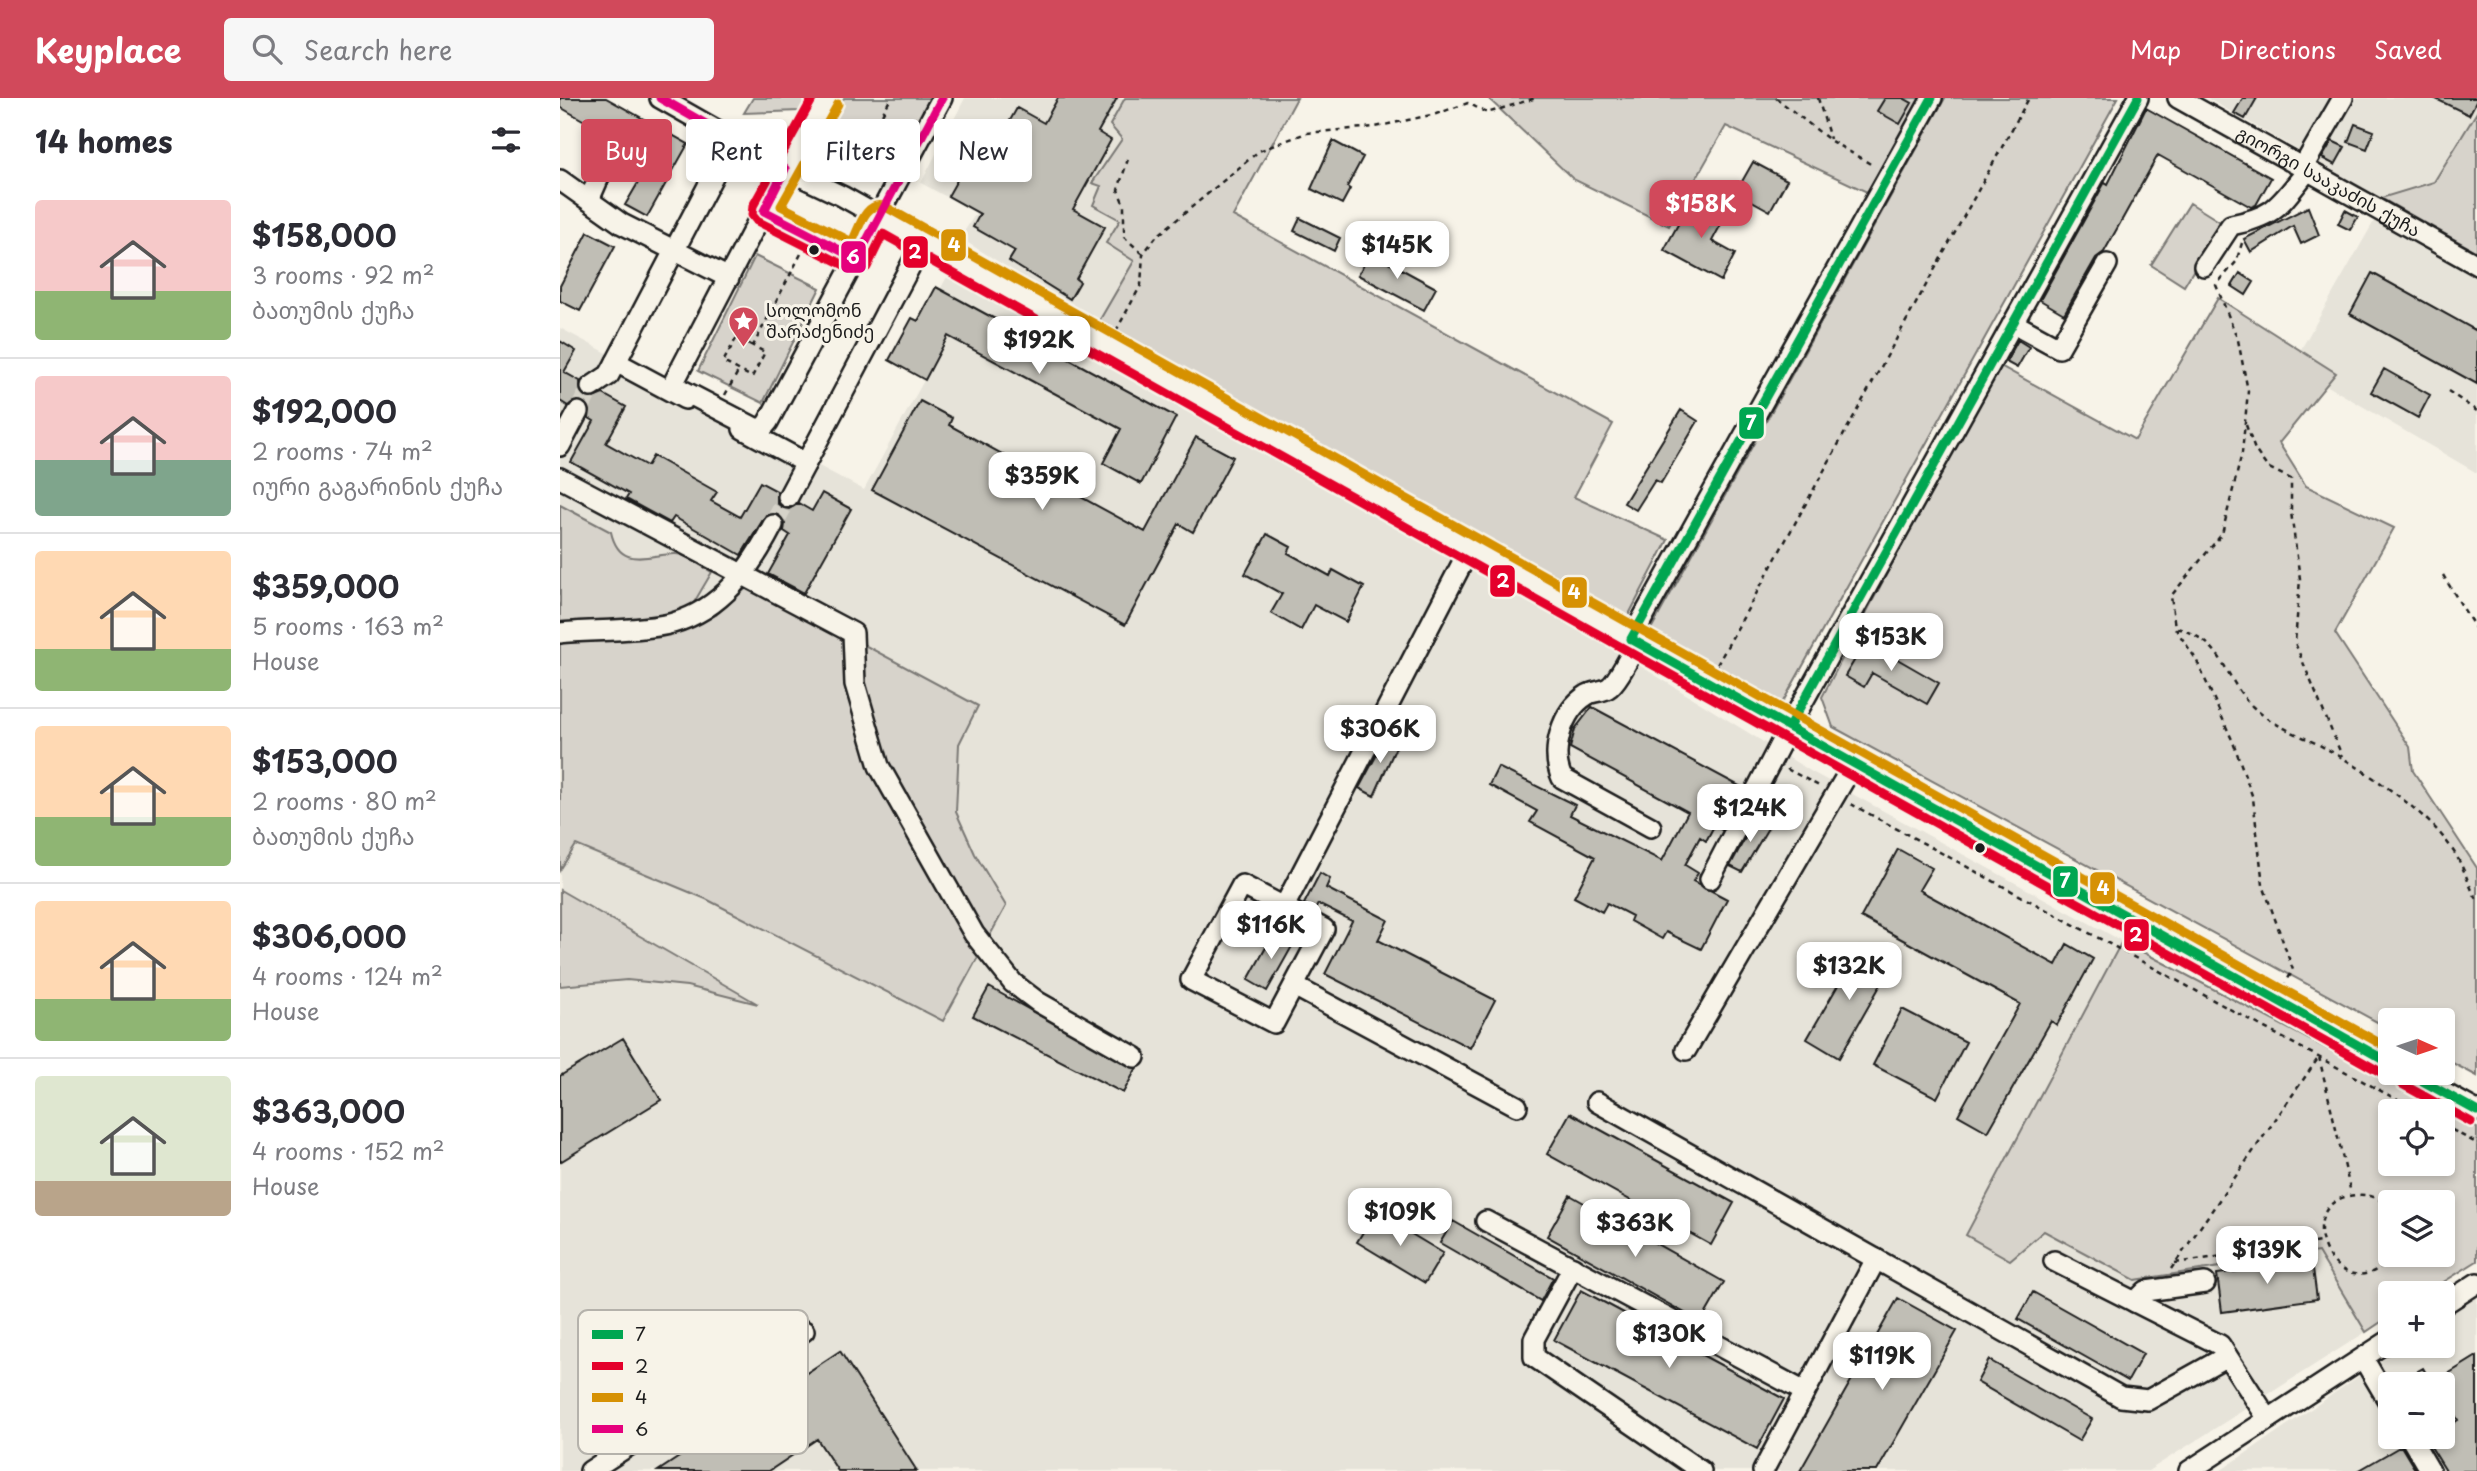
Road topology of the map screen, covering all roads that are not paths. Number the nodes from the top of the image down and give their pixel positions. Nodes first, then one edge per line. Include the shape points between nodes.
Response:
1 (660, 98) edge
2 (827, 98) edge
3 (942, 98) edge
4 (1932, 98) edge
5 (2137, 98) edge
6 (2178, 98) edge
7 (2343, 98) edge
8 (698, 119) edge
9 (787, 166) edge
10 (2305, 169) junction
11 (787, 170) edge
12 (560, 180) edge
13 (597, 182) edge
14 (710, 182) edge
15 (778, 182) edge
16 (589, 200) junction
17 (764, 211) junction
18 (878, 217) junction
19 (923, 242) junction
20 (675, 249) junction
21 (857, 258) junction
22 (2107, 264) dead end
23 (2477, 265) edge
24 (2204, 266) dead end
25 (729, 278) junction
26 (2013, 323) junction
27 (616, 362) junction
28 (591, 387) tunnel mouth
29 (578, 412) tunnel mouth
30 (560, 446) edge
31 (806, 463) junction
32 (560, 478) edge
33 (788, 497) tunnel mouth
34 (773, 525) tunnel mouth
35 (1470, 548) junction
36 (744, 575) junction
37 (560, 633) edge
38 (1635, 640) junction
39 (1789, 727) junction
40 (1854, 763) junction
41 (1651, 827) dead end
42 (1710, 879) dead end
43 (1284, 907) junction
44 (1294, 986) junction
45 (1686, 1050) dead end
46 (2378, 1056) edge
47 (1135, 1057) dead end
48 (2430, 1085) edge
49 (1597, 1102) dead end
50 (1517, 1106) dead end
51 (2477, 1111) edge
52 (1486, 1221) dead end
53 (1877, 1259) junction
54 (2054, 1261) dead end
55 (1573, 1267) junction
56 (2205, 1283) dead end
57 (2476, 1285) edge
58 (2455, 1298) edge
59 (2135, 1302) junction
60 (2378, 1347) edge
61 (2227, 1356) junction
62 (2363, 1358) junction
63 (2378, 1384) edge
64 (1805, 1392) junction
65 (2268, 1419) junction
66 (2417, 1449) edge
67 (616, 1454) edge
68 (590, 1471) edge
69 (1701, 1471) edge
70 (1763, 1471) edge
71 (2189, 1471) edge
72 (2430, 1471) edge

1 - 8 street
2 - 9 street
3 - 18 street
4 - 38 street
5 - 26 street
6 - 10 street, გიორგი სააკაძის ქუჩა
7 - 10 street
10 - 23 street, გიორგი სააკაძის ქუჩა
10 - 24 street via 2276,210 2231,225
11 - 18 street
12 - 16 street
13 - 16 street
14 - 20 street
15 - 17 street
16 - 20 street via 622,224
17 - 21 street
17 - 25 street
18 - 19 street
18 - 21 street
19 - 31 street
19 - 35 street
20 - 25 street
20 - 27 street
21 - 25 street via 763,428 755,428 675,384
22 - 26 street via 2059,348
26 - 39 street
27 - 28 street via 609,375
27 - 31 street
29 - 30 street
31 - 33 street
32 - 36 street
34 - 36 street
35 - 38 street
35 - 43 street
36 - 37 street via 704,609 672,624
36 - 47 street via 853,633 856,684 879,766 974,934 1013,983
38 - 39 street
38 - 41 street via 1609,688 1586,696 1570,714 1556,751 1556,765 1562,778
39 - 40 street
39 - 42 street
40 - 45 street
40 - 46 street
43 - 44 street via 1324,929
43 - 44 street via 1242,885 1191,979 1274,1023
44 - 50 street
48 - 51 street
49 - 53 street
52 - 55 street
53 - 61 street via 2121,1397 2148,1400
53 - 64 street
54 - 59 street
55 - 64 street
55 - 69 street via 1534,1339 1534,1357
56 - 59 street via 2140,1293
57 - 58 street
59 - 61 street via 2220,1345
60 - 62 street
61 - 65 street
62 - 63 street
62 - 65 street
64 - 70 street
65 - 71 street
66 - 72 street
67 - 68 street

